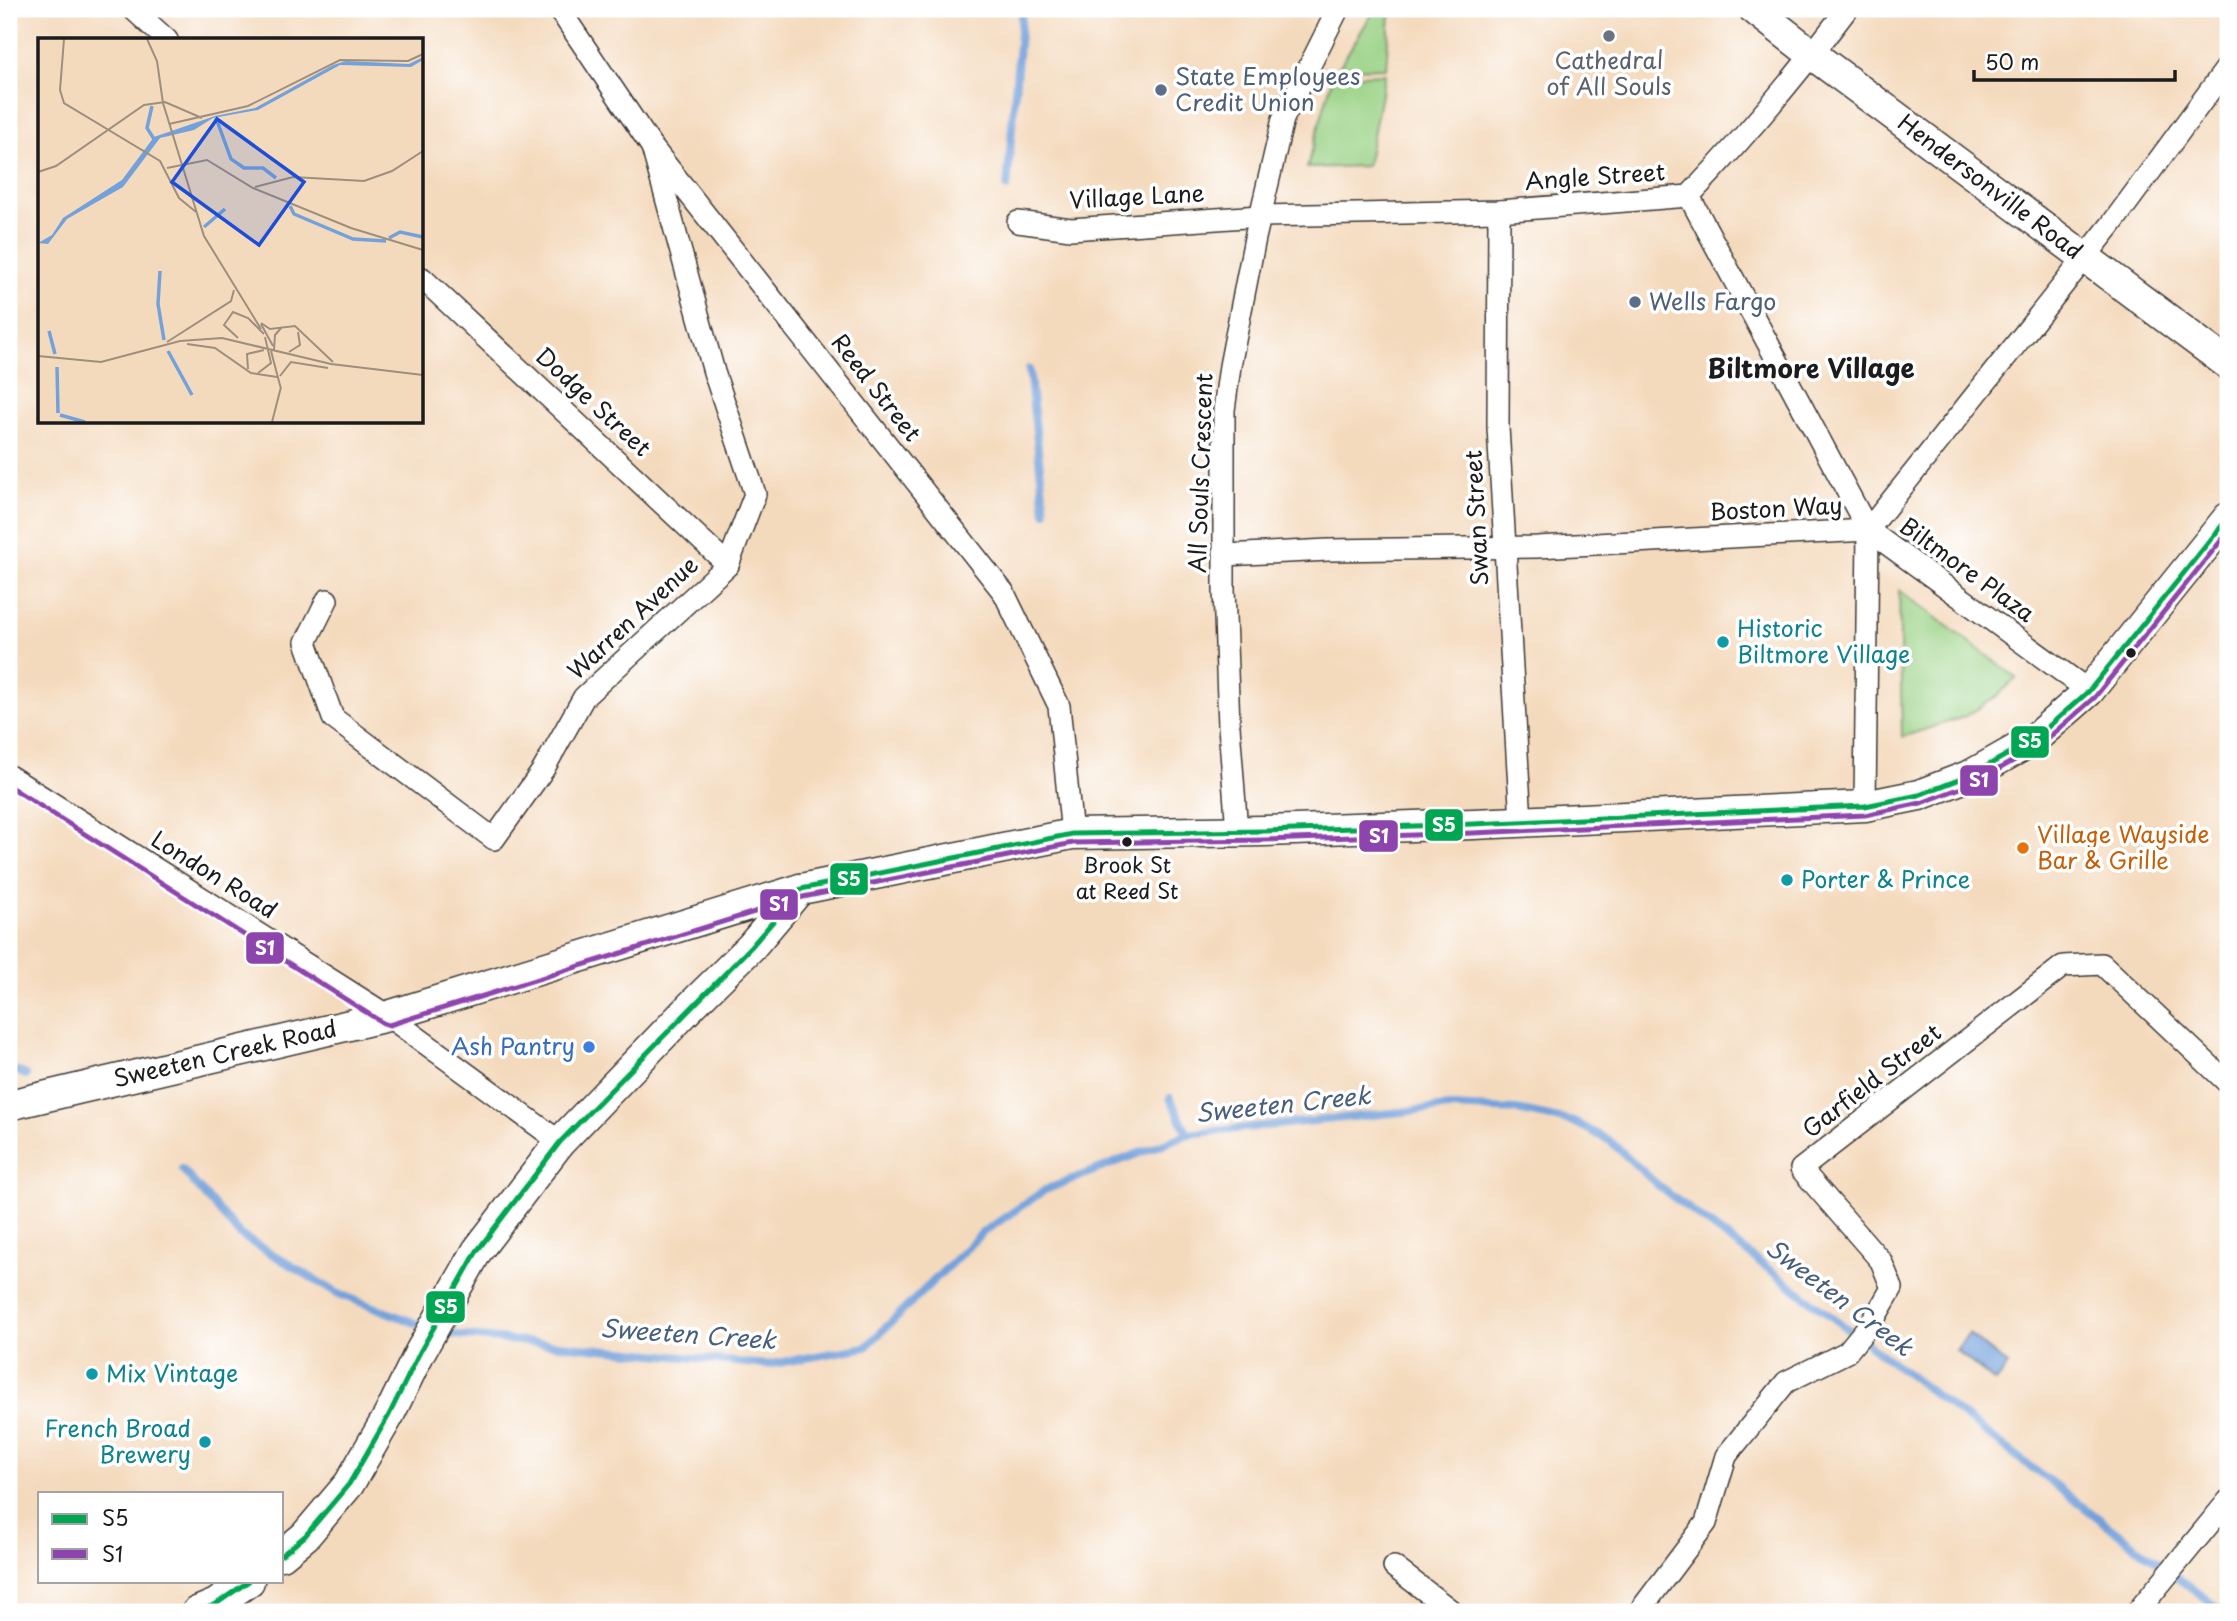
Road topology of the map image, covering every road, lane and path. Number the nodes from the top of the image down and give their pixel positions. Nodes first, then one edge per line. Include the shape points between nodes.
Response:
1 (133, 9) edge
2 (559, 9) edge
3 (1338, 9) edge
4 (1754, 9) edge
5 (1847, 9) edge
6 (165, 38) edge
7 (1812, 55) junction
8 (2228, 66) edge
9 (652, 147) junction
10 (1689, 196) junction
11 (1499, 211) junction
12 (1260, 216) junction
13 (1018, 222) dead end
14 (2085, 258) junction
15 (424, 280) edge
16 (2228, 364) edge
17 (2228, 518) edge
18 (1868, 530) junction
19 (1505, 547) junction
20 (1225, 555) junction
21 (728, 565) junction
22 (327, 600) dead end
23 (2089, 691) junction
24 (9, 776) edge
25 (1865, 806) junction
26 (1521, 822) junction
27 (1237, 831) junction
28 (1072, 834) junction
29 (801, 889) junction
30 (388, 1016) junction
31 (2228, 1083) edge
32 (9, 1105) edge
33 (560, 1142) junction
34 (2228, 1501) edge
35 (284, 1553) edge
36 (1394, 1567) dead end
37 (248, 1582) edge
38 (2143, 1605) edge
39 (197, 1612) edge
40 (1453, 1612) edge
41 (1639, 1612) edge

1 - 6 street
2 - 9 street, Reed Street
3 - 12 street, All Souls Crescent via 1283,119
4 - 7 main road, Hendersonville Road
5 - 7 street, Angle Street
7 - 10 street, Angle Street
7 - 14 main road, Hendersonville Road
8 - 14 street, Boston Way
9 - 21 street, Warren Avenue via 714,372 755,494
9 - 28 street, Reed Street via 1004,593 1059,706
10 - 11 street, Angle Street
10 - 18 street
11 - 12 street, Angle Street
11 - 19 street, Swan Street via 1497,402
12 - 13 street, Village Lane via 1071,229
12 - 20 street, All Souls Crescent via 1224,410
14 - 16 main road, Hendersonville Road
14 - 18 street, Boston Way
15 - 21 street, Dodge Street
17 - 23 main road, Sweeten Creek Road
18 - 19 street, Boston Way
18 - 23 street, Biltmore Plaza
18 - 25 street, Biltmore Plaza
19 - 20 street, Boston Way
19 - 26 street, Swan Street
20 - 27 street, All Souls Crescent
21 - 22 street, Warren Avenue via 584,697 543,770 494,839 333,718 306,642
23 - 25 main road, Sweeten Creek Road via 2033,740 1971,775 1919,795
24 - 30 street, London Road
25 - 26 main road, Sweeten Creek Road
26 - 27 main road, Sweeten Creek Road
27 - 28 main road, Sweeten Creek Road
28 - 29 main road, Sweeten Creek Road
29 - 30 main road, Sweeten Creek Road
29 - 33 main road via 751,947
30 - 32 main road, Sweeten Creek Road
30 - 33 street, London Road
31 - 41 street, Garfield Street via 2102,964 2063,966 1801,1169 1881,1261 1892,1288 1847,1352 1786,1382 1726,1456 1706,1523
33 - 35 main road via 477,1251 349,1484
34 - 38 street
36 - 40 street
37 - 39 main road

